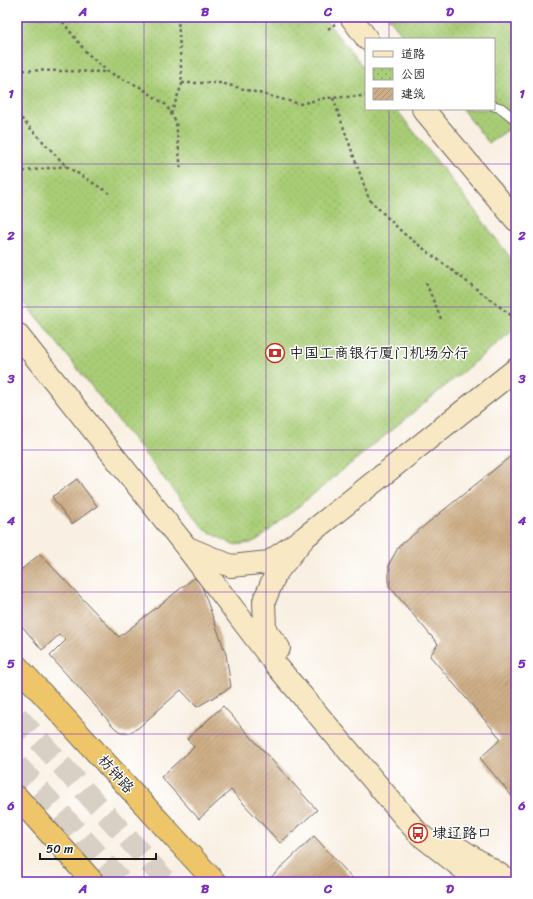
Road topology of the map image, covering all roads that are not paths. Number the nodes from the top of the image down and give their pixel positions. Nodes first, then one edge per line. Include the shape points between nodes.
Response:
1 (351, 17) edge
2 (366, 38) edge
3 (495, 106) edge
4 (424, 110) edge
5 (516, 120) edge
6 (516, 220) edge
7 (17, 334) edge
8 (516, 369) edge
9 (305, 537) junction
10 (187, 548) junction
11 (17, 666) edge
12 (17, 797) edge
13 (93, 882) edge
14 (215, 882) edge
15 (480, 882) edge
16 (511, 882) edge

1 - 2 main road
3 - 5 lane
4 - 6 main road
7 - 10 main road
8 - 9 main road
9 - 10 main road via 269,562 230,566
9 - 16 main road via 276,573 264,601 265,630 424,827
10 - 15 main road via 276,665 418,833
11 - 14 highway, 枋钟路
12 - 13 highway

